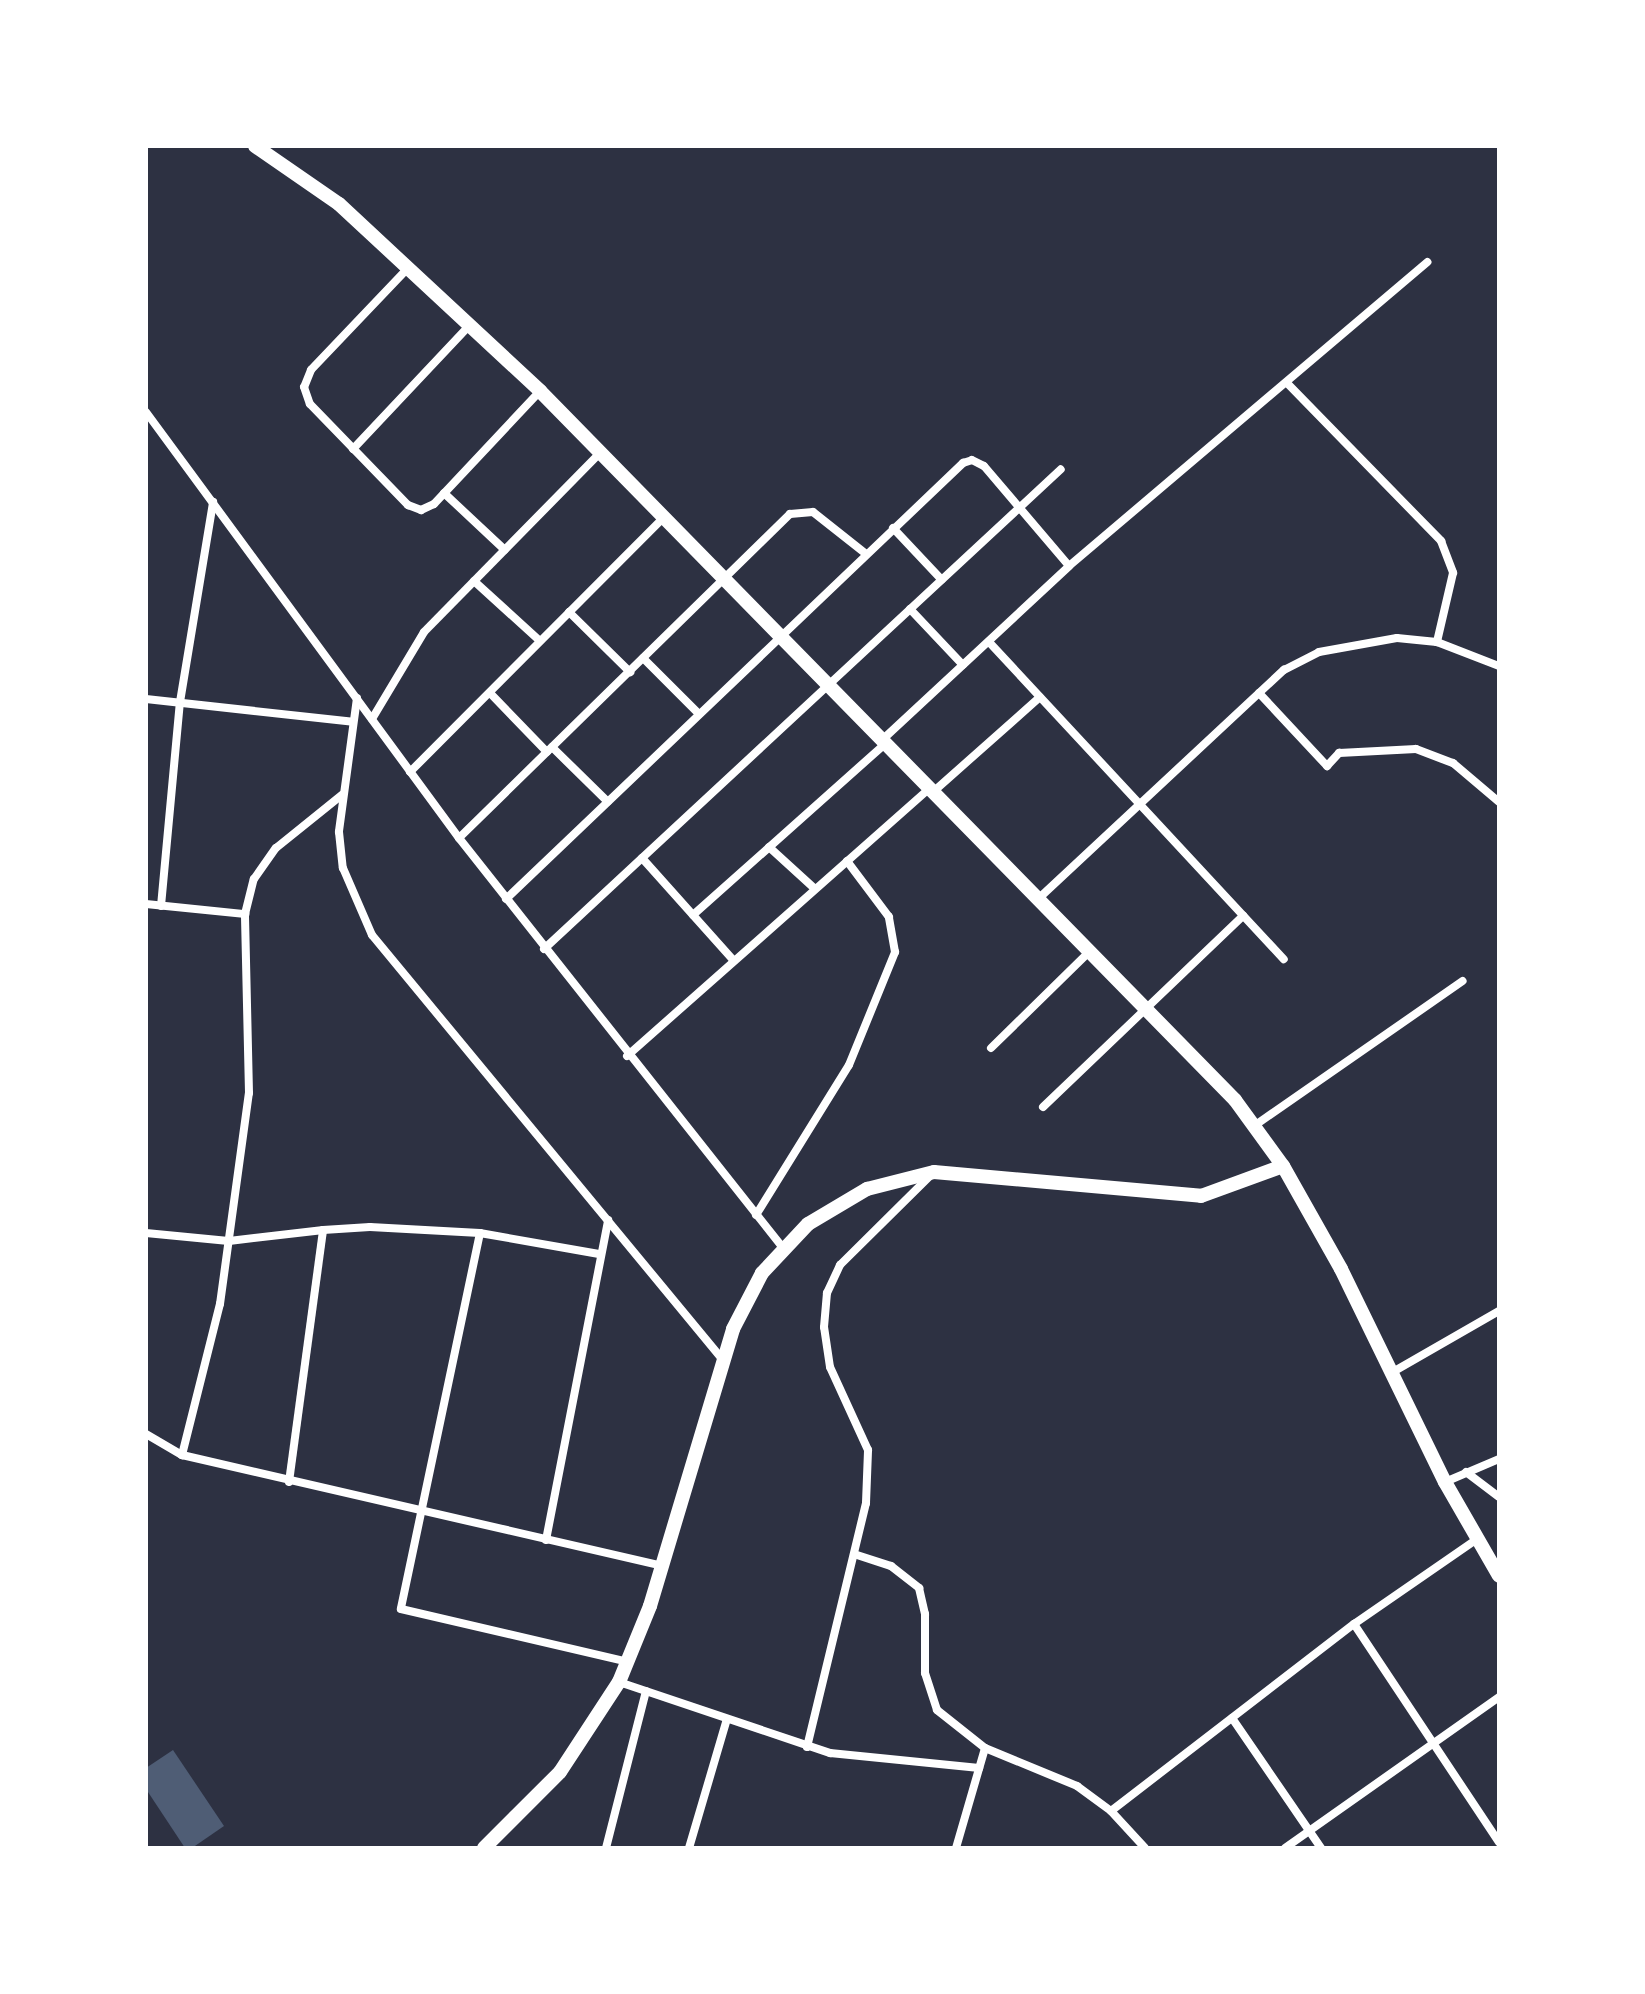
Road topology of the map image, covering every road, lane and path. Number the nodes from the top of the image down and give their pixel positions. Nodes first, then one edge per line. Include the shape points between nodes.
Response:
1 (255, 146) edge
2 (1428, 262) dead end
3 (410, 266) junction
4 (471, 324) junction
5 (1287, 383) junction
6 (540, 391) junction
7 (146, 412) edge
8 (353, 449) junction
9 (600, 453) junction
10 (1061, 469) dead end
11 (444, 493) junction
12 (213, 502) junction
13 (1020, 508) junction
14 (663, 518) junction
15 (893, 528) junction
16 (505, 550) junction
17 (866, 554) junction
18 (1069, 566) junction
19 (724, 580) junction
20 (942, 580) junction
21 (474, 581) junction
22 (910, 609) junction
23 (569, 612) junction
24 (779, 637) junction
25 (540, 641) junction
26 (989, 642) junction
27 (1437, 642) junction
28 (643, 658) junction
29 (963, 665) junction
30 (1499, 666) edge
31 (630, 672) junction
32 (827, 686) junction
33 (490, 693) junction
34 (1259, 693) junction
35 (1040, 697) junction
36 (357, 698) junction
37 (146, 699) edge
38 (180, 702) junction
39 (699, 714) junction
40 (372, 719) junction
41 (353, 722) junction
42 (882, 743) junction
43 (550, 750) junction
44 (410, 772) junction
45 (930, 792) junction
46 (342, 795) junction
47 (608, 802) junction
48 (1499, 802) edge
49 (1140, 804) junction
50 (459, 838) junction
51 (769, 847) junction
52 (642, 858) junction
53 (847, 861) junction
54 (815, 889) junction
55 (506, 899) junction
56 (1036, 900) junction
57 (146, 904) edge
58 (161, 906) junction
59 (245, 914) junction
60 (693, 915) junction
61 (1243, 916) junction
62 (544, 949) junction
63 (1089, 952) junction
64 (1284, 959) dead end
65 (734, 961) junction
66 (1463, 981) dead end
67 (1145, 1007) junction
68 (991, 1048) dead end
69 (627, 1056) junction
70 (1043, 1107) dead end
71 (1254, 1126) junction
72 (1283, 1166) junction
73 (934, 1172) junction
74 (756, 1215) junction
75 (608, 1220) junction
76 (323, 1230) junction
77 (146, 1233) edge
78 (480, 1233) junction
79 (229, 1241) junction
80 (783, 1248) junction
81 (599, 1254) junction
82 (1499, 1311) edge
83 (724, 1360) junction
84 (1391, 1373) junction
85 (146, 1434) edge
86 (182, 1455) junction
87 (1499, 1459) edge
88 (1466, 1472) junction
89 (289, 1482) junction
90 (1445, 1482) junction
91 (1499, 1497) edge
92 (423, 1512) junction
93 (1477, 1539) junction
94 (546, 1540) junction
95 (857, 1555) junction
96 (661, 1566) junction
97 (1499, 1576) edge
98 (1354, 1624) junction
99 (628, 1662) junction
100 (619, 1682) junction
101 (646, 1691) junction
102 (1499, 1697) edge
103 (1232, 1718) junction
104 (727, 1719) junction
105 (1434, 1744) junction
106 (807, 1747) junction
107 (985, 1748) junction
108 (979, 1768) junction
109 (1111, 1811) junction
110 (1307, 1828) junction
111 (1499, 1842) edge
112 (484, 1848) edge
113 (606, 1848) edge
114 (689, 1848) edge
115 (956, 1848) edge
116 (1145, 1848) edge
117 (1285, 1848) edge
118 (1321, 1848) edge

1 - 3 street via 290,166
2 - 5 street
3 - 4 street
3 - 8 street via 306,378 310,404
4 - 6 street
4 - 8 street
5 - 18 street
5 - 27 street via 1441,541 1453,573
6 - 9 street
6 - 11 street
7 - 12 street
8 - 11 street via 414,508 428,508
9 - 14 street
9 - 16 street
10 - 13 street
11 - 16 street
12 - 36 street
12 - 38 street
13 - 15 street via 984,466 968,460
13 - 18 street
13 - 20 street
14 - 19 street
14 - 23 street
15 - 17 street
15 - 20 street
16 - 21 street
17 - 19 street via 813,512 796,511
17 - 24 street
18 - 26 street
19 - 24 street
19 - 28 street
20 - 22 street
21 - 25 street
21 - 40 street via 424,632
22 - 29 street
22 - 32 street
23 - 25 street
23 - 31 street
24 - 32 street
24 - 39 street
25 - 33 street
26 - 29 street
26 - 35 street
27 - 30 street
27 - 34 street via 1397,638 1319,652 1284,670
28 - 31 street
28 - 39 street
29 - 42 street
31 - 43 street
32 - 42 street
32 - 52 street
33 - 43 street
33 - 44 street
34 - 48 street via 1327,766 1339,753 1416,749 1453,763
34 - 49 street
35 - 45 street
35 - 49 street
36 - 40 street
36 - 41 street
37 - 38 street
38 - 41 street
38 - 58 street
39 - 47 street
40 - 44 street
41 - 46 street
42 - 45 street
42 - 51 street
43 - 47 street
43 - 50 street
44 - 50 street
45 - 53 street
45 - 56 street
46 - 59 street via 276,848 254,879
46 - 75 street via 343,868 372,935
47 - 55 street
49 - 56 street
49 - 61 street
50 - 55 street
51 - 54 street
51 - 60 street
52 - 60 street
52 - 62 street
53 - 54 street
53 - 74 street via 889,917 895,952 849,1065
54 - 65 street
55 - 62 street
56 - 63 street
57 - 58 street
58 - 59 street
59 - 79 street via 249,1093
60 - 65 street
61 - 64 street
61 - 67 street
62 - 69 street
63 - 67 street
63 - 68 street
65 - 69 street
66 - 71 street
67 - 70 street
67 - 71 street
69 - 74 street
71 - 72 street
72 - 73 street via 1201,1196
72 - 84 street
73 - 80 street via 900,1178 836,1204
73 - 95 street via 840,1265 827,1293 824,1327 830,1367 868,1450
74 - 80 street
75 - 81 street
75 - 83 street
76 - 78 street
76 - 79 street
76 - 89 street
77 - 79 street
78 - 81 street
78 - 92 street
79 - 86 street via 220,1304
80 - 83 street via 746,1300
81 - 94 street
82 - 84 street
83 - 96 street
84 - 90 street
85 - 86 street
86 - 89 street
87 - 88 street
88 - 90 street
88 - 91 street
89 - 92 street
90 - 93 street
92 - 94 street
92 - 99 street via 401,1609
93 - 97 street
93 - 98 street
94 - 96 street
95 - 106 street
95 - 107 street via 891,1566 919,1588 928,1693 937,1710
96 - 99 street
98 - 103 street
98 - 105 street
99 - 100 street
100 - 101 street
100 - 112 street via 560,1772
101 - 104 street
101 - 113 street
102 - 105 street
103 - 109 street
103 - 110 street
104 - 106 street
104 - 114 street
105 - 110 street
105 - 111 street
106 - 108 street via 877,1761
107 - 108 street
107 - 109 street via 1077,1786
108 - 115 street
109 - 116 street
110 - 117 street
110 - 118 street

